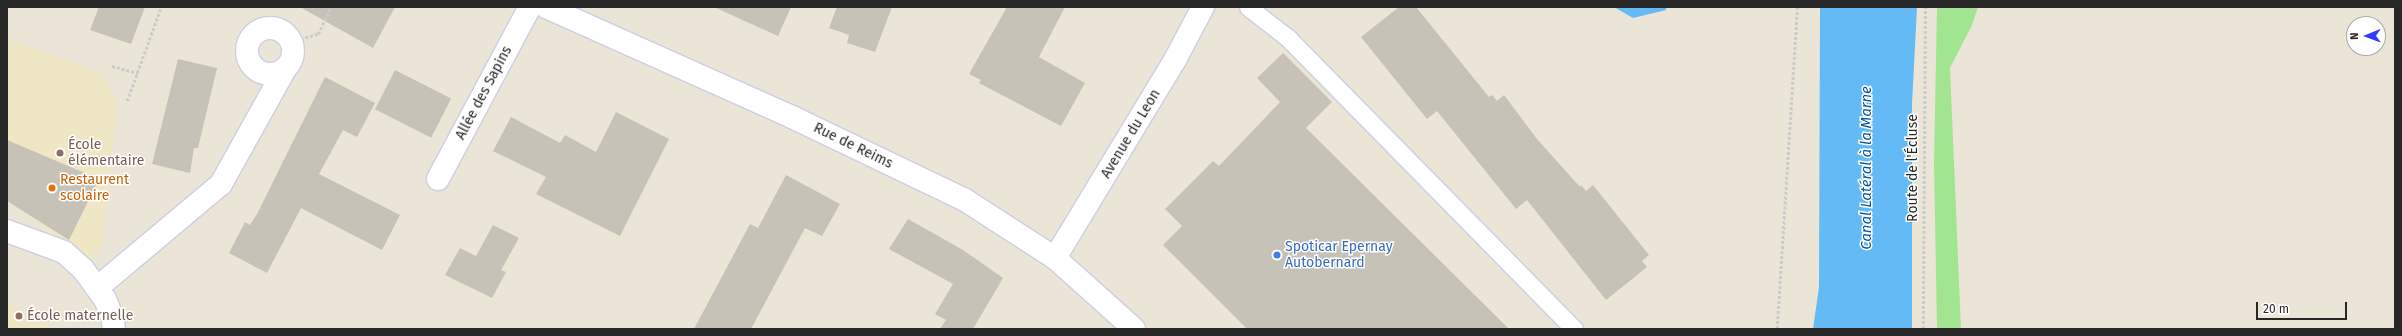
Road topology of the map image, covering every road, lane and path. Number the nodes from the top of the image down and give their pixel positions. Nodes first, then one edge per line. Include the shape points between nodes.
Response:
1 (161, 7) edge
2 (331, 7) edge
3 (530, 7) edge
4 (546, 7) edge
5 (1204, 7) edge
6 (1248, 7) edge
7 (1797, 7) edge
8 (1925, 7) edge
9 (291, 42) junction
10 (112, 66) dead end
11 (285, 69) junction
12 (138, 72) junction
13 (127, 101) dead end
14 (438, 179) dead end
15 (7, 231) edge
16 (1055, 258) junction
17 (97, 288) junction
18 (114, 329) edge
19 (1134, 329) edge
20 (1574, 329) edge
21 (1777, 329) edge
22 (1923, 329) edge

1 - 12 path
2 - 9 path via 318,34
3 - 14 street, Allée des Sapins
4 - 16 street, Rue de Reims via 792,116 965,200
5 - 16 street, Avenue du Leon via 1175,60
6 - 20 lane via 1288,38
7 - 21 path
8 - 22 path, Route de l'Écluse
9 - 11 street via 293,56
9 - 11 street via 281,31 267,28 253,35 246,50 250,65 256,70 271,75
10 - 12 path
11 - 17 street via 221,184
12 - 13 path
15 - 17 street via 64,252 83,269
16 - 19 street, Rue de Reims
17 - 18 street via 112,316

